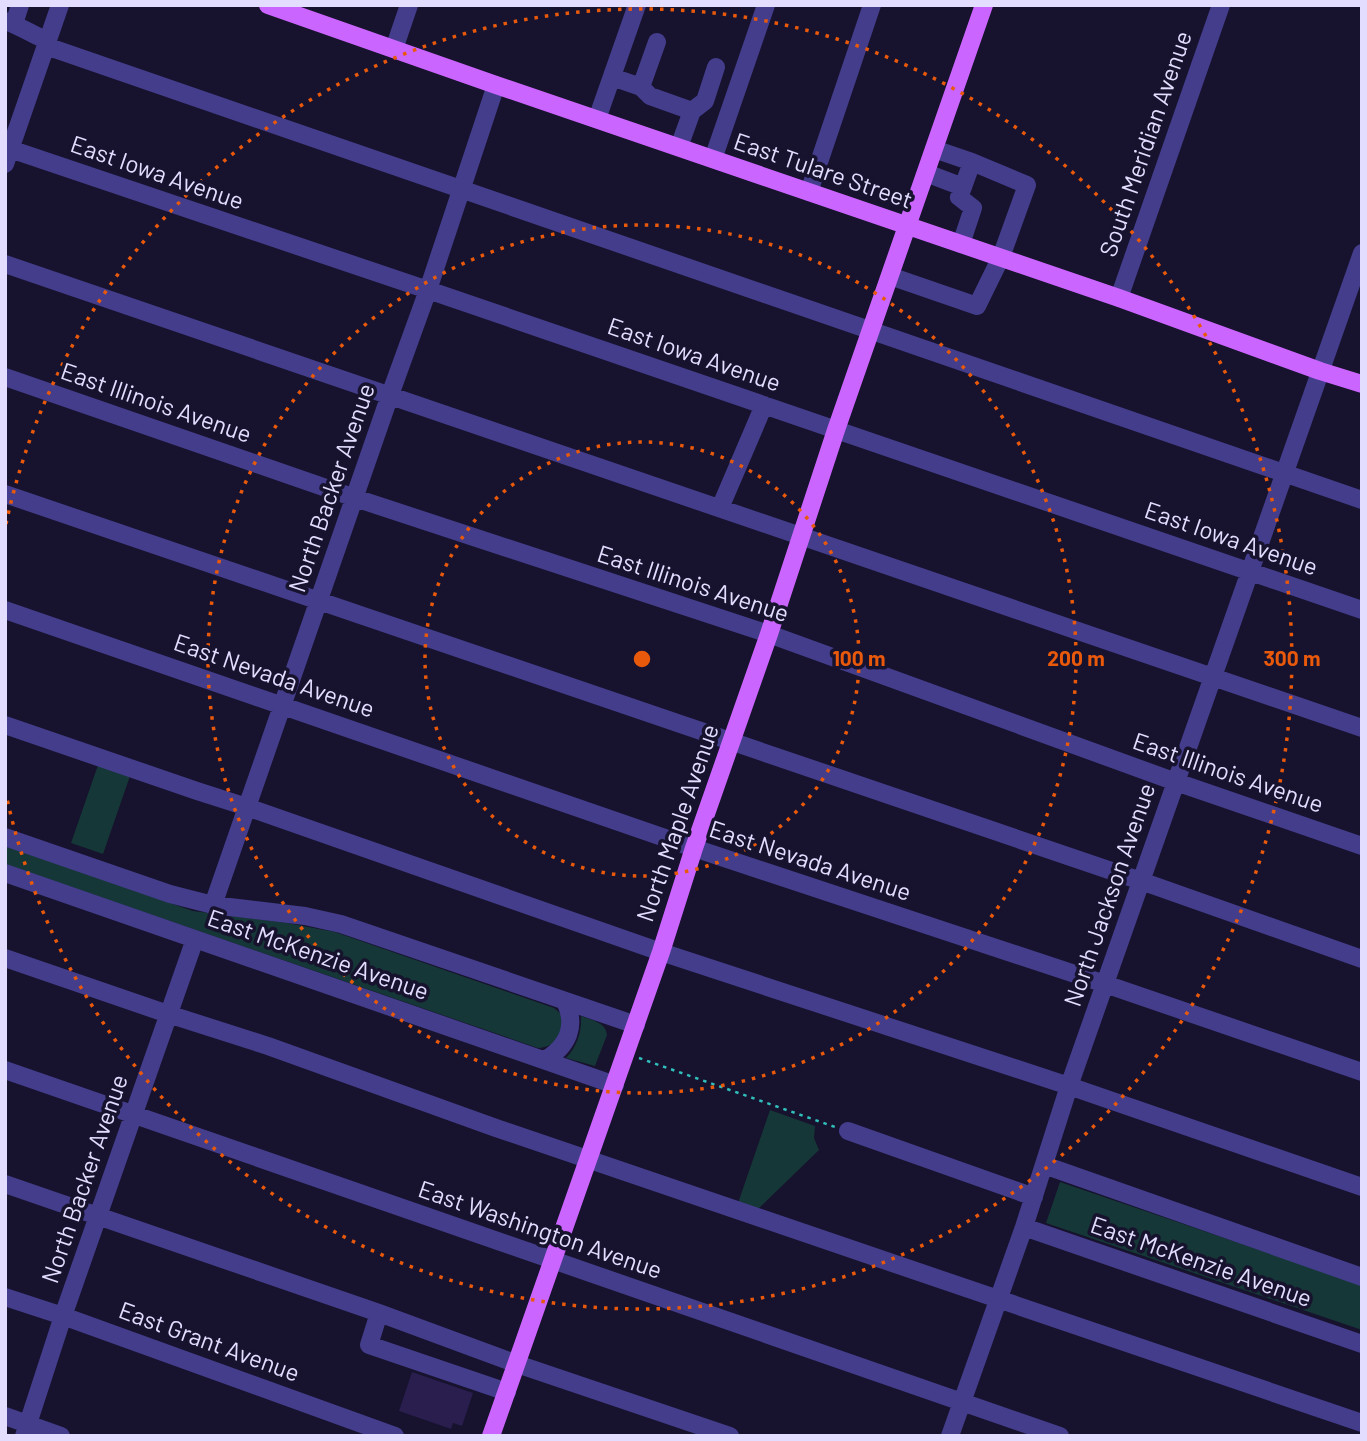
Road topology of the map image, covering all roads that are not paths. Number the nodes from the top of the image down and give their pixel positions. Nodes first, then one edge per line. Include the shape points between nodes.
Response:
1 (20, 5) edge
2 (60, 5) edge
3 (268, 5) edge
4 (409, 5) edge
5 (637, 5) edge
6 (766, 5) edge
7 (872, 5) edge
8 (984, 5) edge
9 (1221, 5) edge
10 (9, 22) edge
11 (657, 42) dead end
12 (47, 43) junction
13 (394, 49) junction
14 (716, 67) dead end
15 (611, 77) junction
16 (496, 85) junction
17 (641, 87) junction
18 (692, 111) junction
19 (597, 119) junction
20 (679, 148) junction
21 (934, 149) junction
22 (8, 157) edge
23 (713, 159) junction
24 (972, 162) junction
25 (926, 173) junction
26 (963, 187) junction
27 (461, 189) junction
28 (809, 192) junction
29 (908, 225) junction
30 (961, 244) junction
31 (1362, 253) edge
32 (1001, 257) junction
33 (5, 264) edge
34 (890, 276) junction
35 (428, 290) junction
36 (1119, 298) junction
37 (871, 331) junction
38 (1320, 371) junction
39 (5, 377) edge
40 (1362, 384) edge
41 (390, 395) junction
42 (764, 405) junction
43 (836, 430) junction
44 (1285, 474) junction
45 (5, 494) edge
46 (355, 498) junction
47 (1362, 500) edge
48 (720, 508) junction
49 (801, 536) junction
50 (1251, 571) junction
51 (319, 602) junction
52 (5, 610) edge
53 (1362, 610) edge
54 (769, 634) junction
55 (1213, 677) junction
56 (283, 705) junction
57 (5, 725) edge
58 (1362, 728) edge
59 (731, 742) junction
60 (1176, 782) junction
61 (247, 807) junction
62 (5, 837) edge
63 (1362, 846) edge
64 (694, 848) junction
65 (5, 873) edge
66 (1141, 881) junction
67 (212, 905) junction
68 (195, 939) junction
69 (661, 952) junction
70 (5, 958) edge
71 (1362, 959) edge
72 (1105, 985) junction
73 (565, 1001) junction
74 (168, 1014) junction
75 (636, 1025) junction
76 (545, 1060) junction
77 (5, 1070) edge
78 (1362, 1072) edge
79 (615, 1085) junction
80 (1069, 1086) junction
81 (133, 1114) junction
82 (848, 1131) road end
83 (589, 1158) junction
84 (1044, 1165) junction
85 (5, 1184) edge
86 (1362, 1187) edge
87 (1034, 1197) junction
88 (98, 1216) junction
89 (1024, 1227) junction
90 (553, 1261) junction
91 (1362, 1277) edge
92 (5, 1297) edge
93 (998, 1299) junction
94 (379, 1313) junction
95 (63, 1316) junction
96 (1362, 1344) edge
97 (517, 1364) junction
98 (507, 1392) junction
99 (963, 1403) junction
100 (5, 1416) edge
101 (1362, 1423) edge
102 (26, 1430) edge
103 (61, 1436) edge
104 (395, 1436) edge
105 (491, 1436) edge
106 (730, 1436) edge
107 (950, 1436) edge
108 (1060, 1436) edge

1 - 10 street
2 - 12 street
3 - 13 main road, East Tulare Street
4 - 13 street
5 - 15 street
6 - 23 street
7 - 28 street
8 - 21 main road, North Maple Avenue
9 - 36 street, South Meridian Avenue
10 - 12 street
11 - 17 street
12 - 22 street
12 - 27 street
13 - 16 main road, East Tulare Street
14 - 18 street via 705,101
15 - 17 street
15 - 19 street
16 - 19 main road, East Tulare Street
16 - 27 street, North Backer Avenue
17 - 18 street via 650,96
18 - 20 street
19 - 20 main road, East Tulare Street
20 - 23 main road, East Tulare Street
21 - 24 street
21 - 25 main road, North Maple Avenue
22 - 35 street, East Iowa Avenue
23 - 28 main road, East Tulare Street
24 - 26 street
24 - 32 street via 1027,185
25 - 26 street
25 - 29 main road, North Maple Avenue
26 - 30 street via 959,197 973,208
27 - 35 street, North Backer Avenue
27 - 37 street
28 - 29 main road, East Tulare Street
29 - 30 main road, East Tulare Street
29 - 34 main road, North Maple Avenue
30 - 32 main road, East Tulare Street
31 - 38 street, North Jackson Avenue
32 - 34 street via 977,306
32 - 36 main road, East Tulare Street
33 - 41 street
34 - 37 main road, North Maple Avenue
35 - 41 street, North Backer Avenue
35 - 42 street, East Iowa Avenue
36 - 38 main road, East Tulare Street
37 - 43 main road, North Maple Avenue
37 - 44 street
38 - 40 main road, East Tulare Street
38 - 44 street, North Jackson Avenue
39 - 46 street, East Illinois Avenue
41 - 46 street, North Backer Avenue
41 - 48 street
42 - 43 street, East Iowa Avenue
42 - 48 street
43 - 49 main road, North Maple Avenue
43 - 50 street, East Iowa Avenue
44 - 47 street
44 - 50 street, North Jackson Avenue
45 - 51 street
46 - 51 street, North Backer Avenue
46 - 54 street, East Illinois Avenue
48 - 49 street
49 - 54 main road, North Maple Avenue
49 - 55 street
50 - 53 street, East Iowa Avenue
50 - 55 street, North Jackson Avenue
51 - 56 street, North Backer Avenue
51 - 59 street
52 - 56 street, East Nevada Avenue
54 - 59 main road, North Maple Avenue
54 - 60 street, East Illinois Avenue
55 - 58 street
55 - 60 street, North Jackson Avenue
56 - 61 street, North Backer Avenue
56 - 64 street, East Nevada Avenue
57 - 61 street
59 - 64 main road, North Maple Avenue
59 - 66 street
60 - 63 street, East Illinois Avenue
60 - 66 street, North Jackson Avenue
61 - 67 street, North Backer Avenue
61 - 69 street
62 - 67 street, East McKenzie Avenue
64 - 69 main road, North Maple Avenue
64 - 72 street, East Nevada Avenue
65 - 68 street, East McKenzie Avenue
66 - 71 street
66 - 72 street, North Jackson Avenue
67 - 73 street, East McKenzie Avenue via 341,925
68 - 74 street, North Backer Avenue
68 - 76 street, East McKenzie Avenue
69 - 75 main road, North Maple Avenue
69 - 80 street
70 - 74 street
72 - 78 street, East Nevada Avenue
72 - 80 street, North Jackson Avenue
73 - 75 street, East McKenzie Avenue
73 - 76 street via 570,1026 565,1044
74 - 81 street, North Backer Avenue
74 - 83 street
75 - 79 main road, North Maple Avenue
76 - 79 street, East McKenzie Avenue
77 - 81 street, East Washington Avenue
79 - 83 main road, North Maple Avenue
80 - 84 street, North Jackson Avenue
80 - 86 street
81 - 88 street, North Backer Avenue
81 - 90 street, East Washington Avenue
82 - 87 street
83 - 90 main road, North Maple Avenue
83 - 93 street
84 - 87 street, North Jackson Avenue
84 - 91 street, East McKenzie Avenue
85 - 88 street
87 - 89 street, North Jackson Avenue
88 - 94 street
88 - 95 street, North Backer Avenue
89 - 93 street, North Jackson Avenue
89 - 96 street, East McKenzie Avenue
90 - 97 main road, North Maple Avenue
90 - 99 street, East Washington Avenue
92 - 95 street, East Grant Avenue
93 - 99 street, North Jackson Avenue
93 - 101 street
94 - 97 street
94 - 98 street via 369,1345
95 - 102 street, North Backer Avenue
95 - 104 street, East Grant Avenue
97 - 98 main road, North Maple Avenue
97 - 106 street
98 - 105 main road, North Maple Avenue
99 - 107 street, North Jackson Avenue
99 - 108 street, East Washington Avenue
100 - 102 street
102 - 103 street

